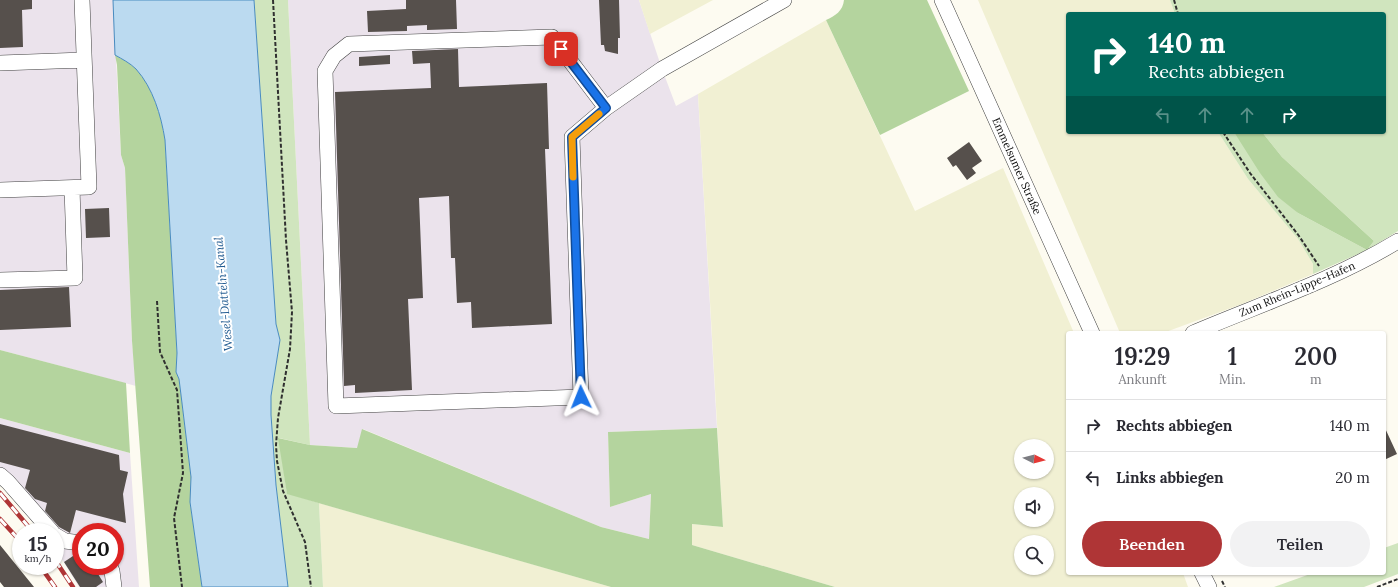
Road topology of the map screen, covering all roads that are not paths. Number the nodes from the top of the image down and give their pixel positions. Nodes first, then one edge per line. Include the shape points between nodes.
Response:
1 (82, 0) edge
2 (784, 0) edge
3 (942, 0) edge
4 (84, 60) junction
5 (0, 63) edge
6 (606, 108) junction
7 (72, 188) junction
8 (0, 190) edge
9 (1398, 241) edge
10 (0, 280) edge
11 (1091, 331) edge
12 (1198, 331) edge
13 (0, 475) edge
14 (44, 523) edge
15 (112, 575) edge
16 (1203, 575) edge
17 (114, 587) edge
18 (1208, 587) edge

1 - 4 street
2 - 6 street via 662,69
3 - 11 street, Emmelsumer Straße
4 - 5 street
4 - 7 street via 89,187
6 - 6 street via 572,137 581,397 336,406 324,70 334,56 349,44 552,37
7 - 8 street
7 - 10 street via 75,278
9 - 12 street, Zum Rhein-Lippe-Hafen via 1374,256
13 - 14 street
15 - 17 street
16 - 18 street

